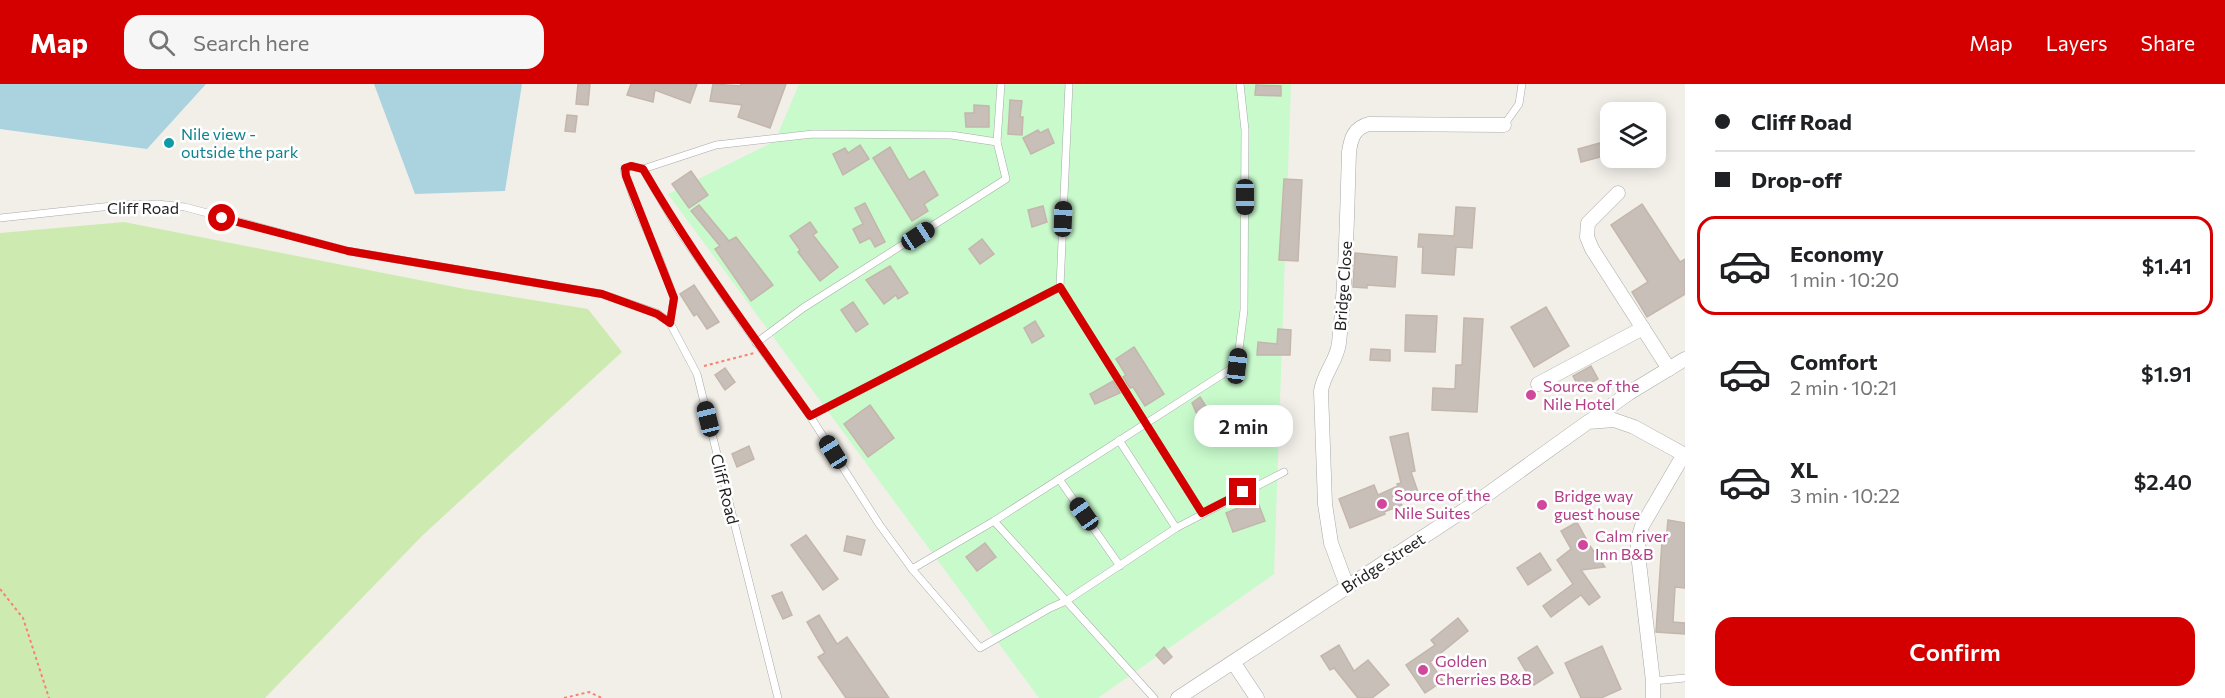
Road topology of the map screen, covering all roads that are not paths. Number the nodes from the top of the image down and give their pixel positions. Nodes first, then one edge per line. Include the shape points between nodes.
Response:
1 (1001, 84) edge
2 (1069, 84) edge
3 (1240, 84) edge
4 (1522, 84) edge
5 (1504, 125) joint
6 (997, 142) junction
7 (643, 169) junction
8 (1618, 193) dead end
9 (0, 218) edge
10 (1060, 287) junction
11 (670, 323) junction
12 (1643, 328) junction
13 (756, 343) junction
14 (1685, 359) edge
15 (1669, 369) junction
16 (1538, 384) dead end
17 (810, 416) junction
18 (1588, 422) junction
19 (1145, 424) junction
20 (1119, 440) junction
21 (1684, 454) edge
22 (1284, 472) dead end
23 (1059, 479) junction
24 (1202, 513) junction
25 (994, 521) junction
26 (1176, 528) junction
27 (1120, 566) junction
28 (912, 569) junction
29 (1347, 586) junction
30 (1066, 601) junction
31 (1233, 662) junction
32 (1685, 678) edge
33 (1653, 681) junction
34 (778, 698) edge
35 (1154, 698) edge
36 (1178, 698) edge
37 (1257, 698) edge
38 (1653, 698) edge

1 - 6 lane
2 - 10 lane
3 - 19 lane via 1245,130 1244,310 1237,366
4 - 5 lane via 1519,104
5 - 29 street, Bridge Close via 1370,124 1353,135 1339,344 1321,391 1325,504 1331,543
6 - 7 lane via 951,135 813,134 717,145
6 - 13 lane via 1006,179 803,308
7 - 11 lane via 631,166 624,170 674,298
7 - 13 lane via 678,229
8 - 12 street via 1588,223 1587,237
9 - 11 lane, Cliff Road via 121,205 185,207 348,251 602,294 651,311
10 - 17 lane
10 - 19 lane
11 - 34 lane, Cliff Road via 694,369
12 - 15 street
12 - 16 street
13 - 17 lane
14 - 15 street, Bridge Street
15 - 18 street, Bridge Street
17 - 28 lane
18 - 21 street via 1614,420
18 - 29 street, Bridge Street via 1478,501
19 - 20 lane
19 - 24 lane
20 - 23 lane
20 - 26 lane
21 - 33 street via 1638,539
22 - 24 lane
23 - 25 lane
23 - 27 lane
24 - 26 lane
25 - 28 lane
25 - 30 lane
26 - 27 lane
27 - 30 lane
28 - 30 lane via 980,648
29 - 31 street, Bridge Street
30 - 35 lane
31 - 36 street, Bridge Street
31 - 37 street
32 - 33 lane
33 - 38 street

